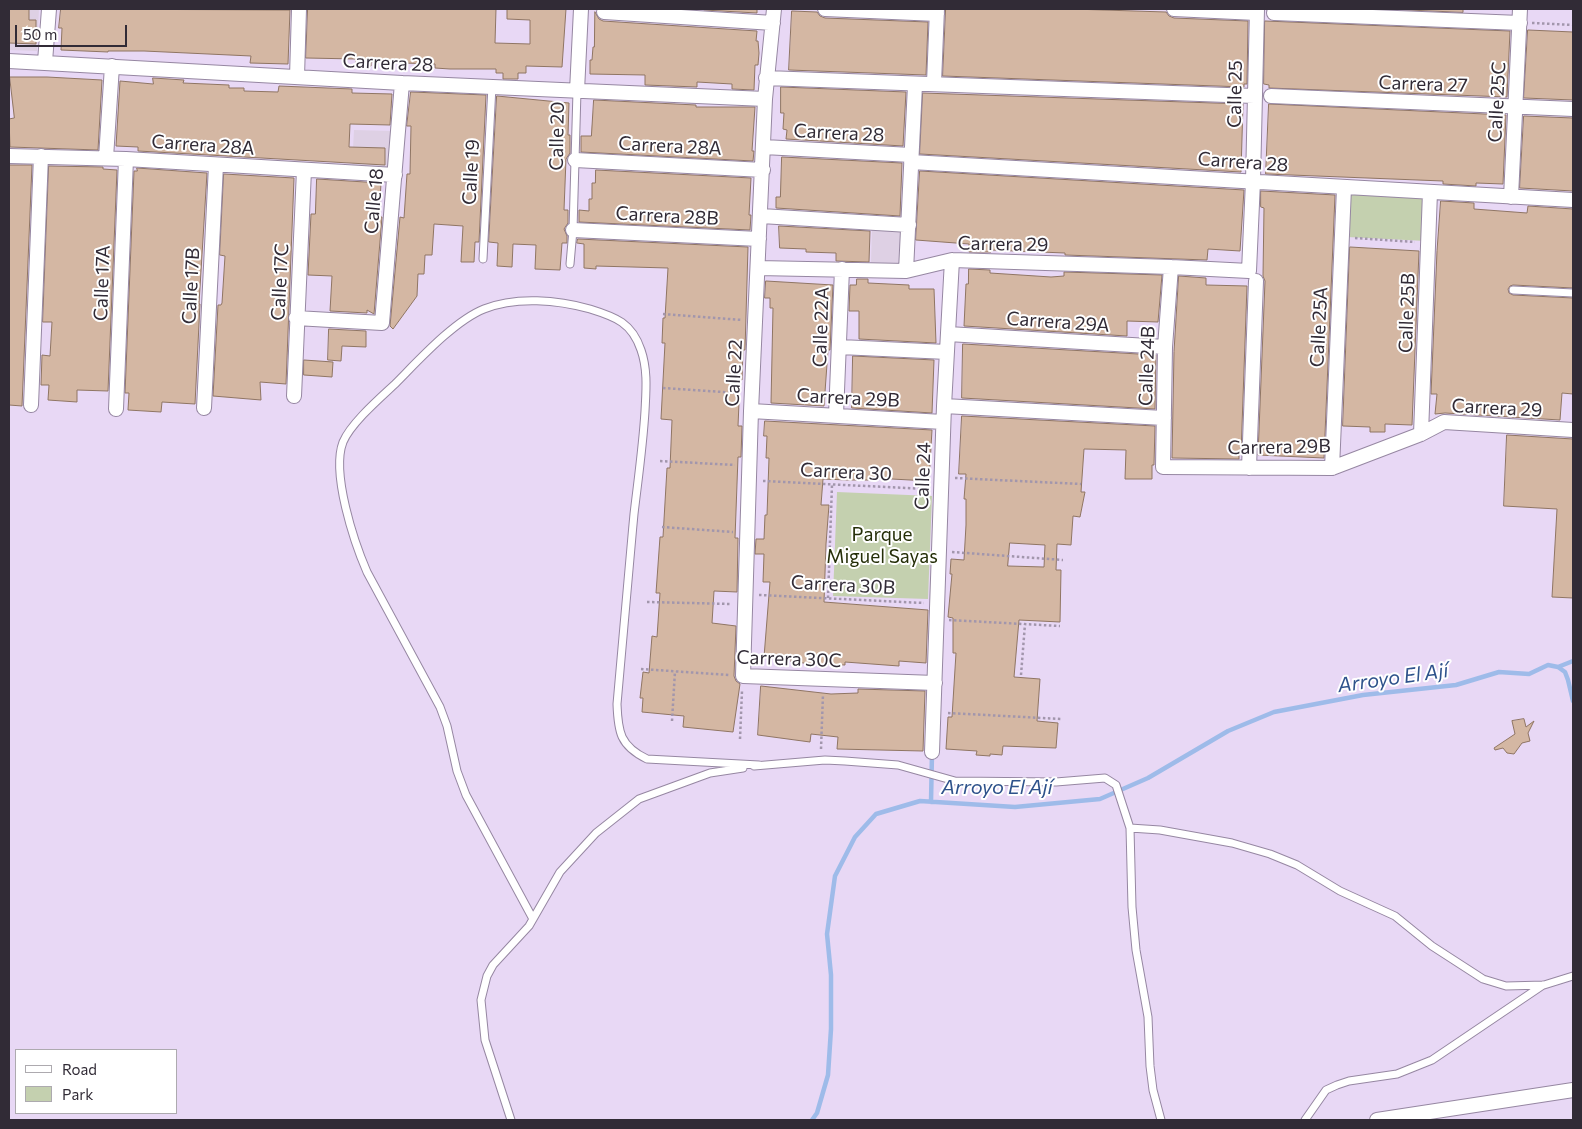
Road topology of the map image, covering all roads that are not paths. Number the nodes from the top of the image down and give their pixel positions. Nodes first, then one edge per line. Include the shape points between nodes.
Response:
1 (48, 9) edge
2 (299, 9) edge
3 (581, 9) edge
4 (825, 9) edge
5 (1174, 9) edge
6 (937, 11) edge
7 (1257, 11) edge
8 (604, 12) dead end
9 (1274, 13) dead end
10 (774, 16) edge
11 (1520, 16) edge
12 (9, 61) edge
13 (45, 62) junction
14 (112, 66) junction
15 (297, 77) junction
16 (766, 78) junction
17 (402, 82) junction
18 (934, 83) junction
19 (915, 85) junction
20 (492, 86) junction
21 (576, 91) junction
22 (1254, 96) junction
23 (1271, 96) dead end
24 (765, 99) junction
25 (1516, 106) junction
26 (1573, 110) edge
27 (764, 147) junction
28 (9, 156) edge
29 (41, 156) junction
30 (106, 158) junction
31 (911, 158) junction
32 (126, 159) junction
33 (575, 160) junction
34 (216, 165) junction
35 (304, 170) junction
36 (763, 170) junction
37 (395, 175) junction
38 (1253, 181) junction
39 (1344, 188) junction
40 (1430, 192) junction
41 (1511, 197) junction
42 (1573, 200) edge
43 (760, 216) junction
44 (909, 225) junction
45 (573, 230) junction
46 (759, 239) junction
47 (483, 259) dead end
48 (952, 260) junction
49 (570, 264) dead end
50 (1171, 267) junction
51 (758, 268) junction
52 (842, 269) junction
53 (906, 271) junction
54 (1252, 276) junction
55 (1514, 290) dead end
56 (1573, 293) edge
57 (296, 318) junction
58 (948, 334) junction
59 (840, 347) junction
60 (1165, 347) junction
61 (947, 352) junction
62 (294, 396) dead end
63 (31, 405) dead end
64 (944, 406) junction
65 (204, 408) dead end
66 (116, 409) dead end
67 (751, 411) junction
68 (836, 416) junction
69 (1164, 418) junction
70 (943, 422) junction
71 (1573, 430) edge
72 (1421, 434) junction
73 (1163, 467) joint
74 (1248, 468) junction
75 (1332, 468) junction
76 (743, 676) joint
77 (935, 683) junction
78 (932, 752) dead end
79 (759, 765) junction
80 (1130, 828) junction
81 (534, 919) junction
82 (1573, 976) edge
83 (1544, 985) junction
84 (1573, 1090) edge
85 (510, 1120) edge
86 (1161, 1120) edge
87 (1305, 1120) edge
88 (1377, 1120) edge

1 - 13 street
2 - 15 street
3 - 21 street, Calle 20
4 - 6 street
5 - 7 street
6 - 18 street
7 - 22 street, Calle 25
8 - 10 street
9 - 11 street
10 - 16 street, Calle 22
11 - 25 street, Calle 25C
12 - 13 street, Carrera 28
13 - 14 street, Carrera 28
14 - 15 street, Carrera 28
14 - 30 street
15 - 17 street, Carrera 28
16 - 19 street
16 - 24 street, Calle 22
17 - 20 street, Carrera 28
17 - 37 street, Calle 18
18 - 19 street
18 - 22 street
19 - 31 street
20 - 21 street, Carrera 28
20 - 47 lane, Calle 19
21 - 24 street, Carrera 28
21 - 33 lane, Calle 20
22 - 38 street, Calle 25
23 - 25 street, Carrera 27
24 - 27 street, Calle 22
25 - 26 street, Carrera 27
25 - 41 street, Calle 25C
27 - 31 street, Carrera 28
27 - 36 street, Calle 22
28 - 29 street, Carrera 28A
29 - 30 street, Carrera 28A
29 - 63 street
30 - 32 street, Carrera 28A
31 - 38 street, Carrera 28
31 - 44 street
32 - 34 street, Carrera 28A
32 - 66 street, Calle 17A
33 - 36 street, Carrera 28A
33 - 45 lane, Calle 20
34 - 35 street, Carrera 28A
34 - 65 street, Calle 17B
35 - 37 street, Carrera 28A
35 - 57 street, Calle 17C
36 - 43 street, Calle 22
37 - 57 street, Calle 18 via 382,323
38 - 39 street, Carrera 28
38 - 54 street, Calle 25
39 - 40 street, Carrera 28
39 - 75 street, Calle 25A
40 - 41 street, Carrera 28
40 - 72 street, Calle 25B
41 - 42 street, Carrera 28
43 - 44 street
43 - 46 street, Calle 22
44 - 53 street
45 - 46 street, Carrera 28B
45 - 49 lane, Calle 20
46 - 51 street, Calle 22
48 - 50 street, Carrera 29
48 - 53 street, Carrera 29
48 - 58 street, Calle 24
50 - 54 street, Carrera 29
50 - 60 street, Calle 24B
51 - 52 street, Carrera 29
51 - 67 street, Calle 22
52 - 53 street, Carrera 29
52 - 59 street, Calle 22A
54 - 74 street, Calle 25
55 - 56 lane
57 - 62 street, Calle 17C
58 - 60 street, Carrera 29A
58 - 61 street, Calle 24
59 - 61 street
59 - 68 street, Calle 22A
60 - 69 street, Calle 24B
61 - 64 street, Calle 24
64 - 69 street
64 - 70 street, Calle 24
67 - 68 street, Carrera 29B
67 - 76 street, Calle 22
68 - 70 street, Carrera 29B
69 - 73 street, Calle 24B
70 - 77 street, Calle 24
71 - 72 street, Carrera 29 via 1444,422
72 - 75 street, Carrera 29B
73 - 74 street, Carrera 29B
74 - 75 street, Carrera 29B
76 - 77 street, Carrera 30C
77 - 78 street, Calle 24
79 - 80 lane via 832,760 898,765 973,782 1056,782 1105,778 1116,785
79 - 81 lane via 710,773 639,799 596,833 560,872
79 - 81 lane via 646,760 627,747 621,736 617,704 646,386 645,368 635,336 625,323 614,316 545,301 526,300 499,305 472,315 433,346 360,418 343,442 342,493 367,572 444,717 466,795
80 - 83 lane via 1223,841 1270,854 1394,916 1432,946 1483,979 1506,986
80 - 86 lane via 1136,950 1148,1017 1150,1066
81 - 85 lane via 493,964 481,1000 485,1040
82 - 83 lane
83 - 87 lane via 1432,1060 1397,1074 1336,1084 1326,1090
84 - 88 street

